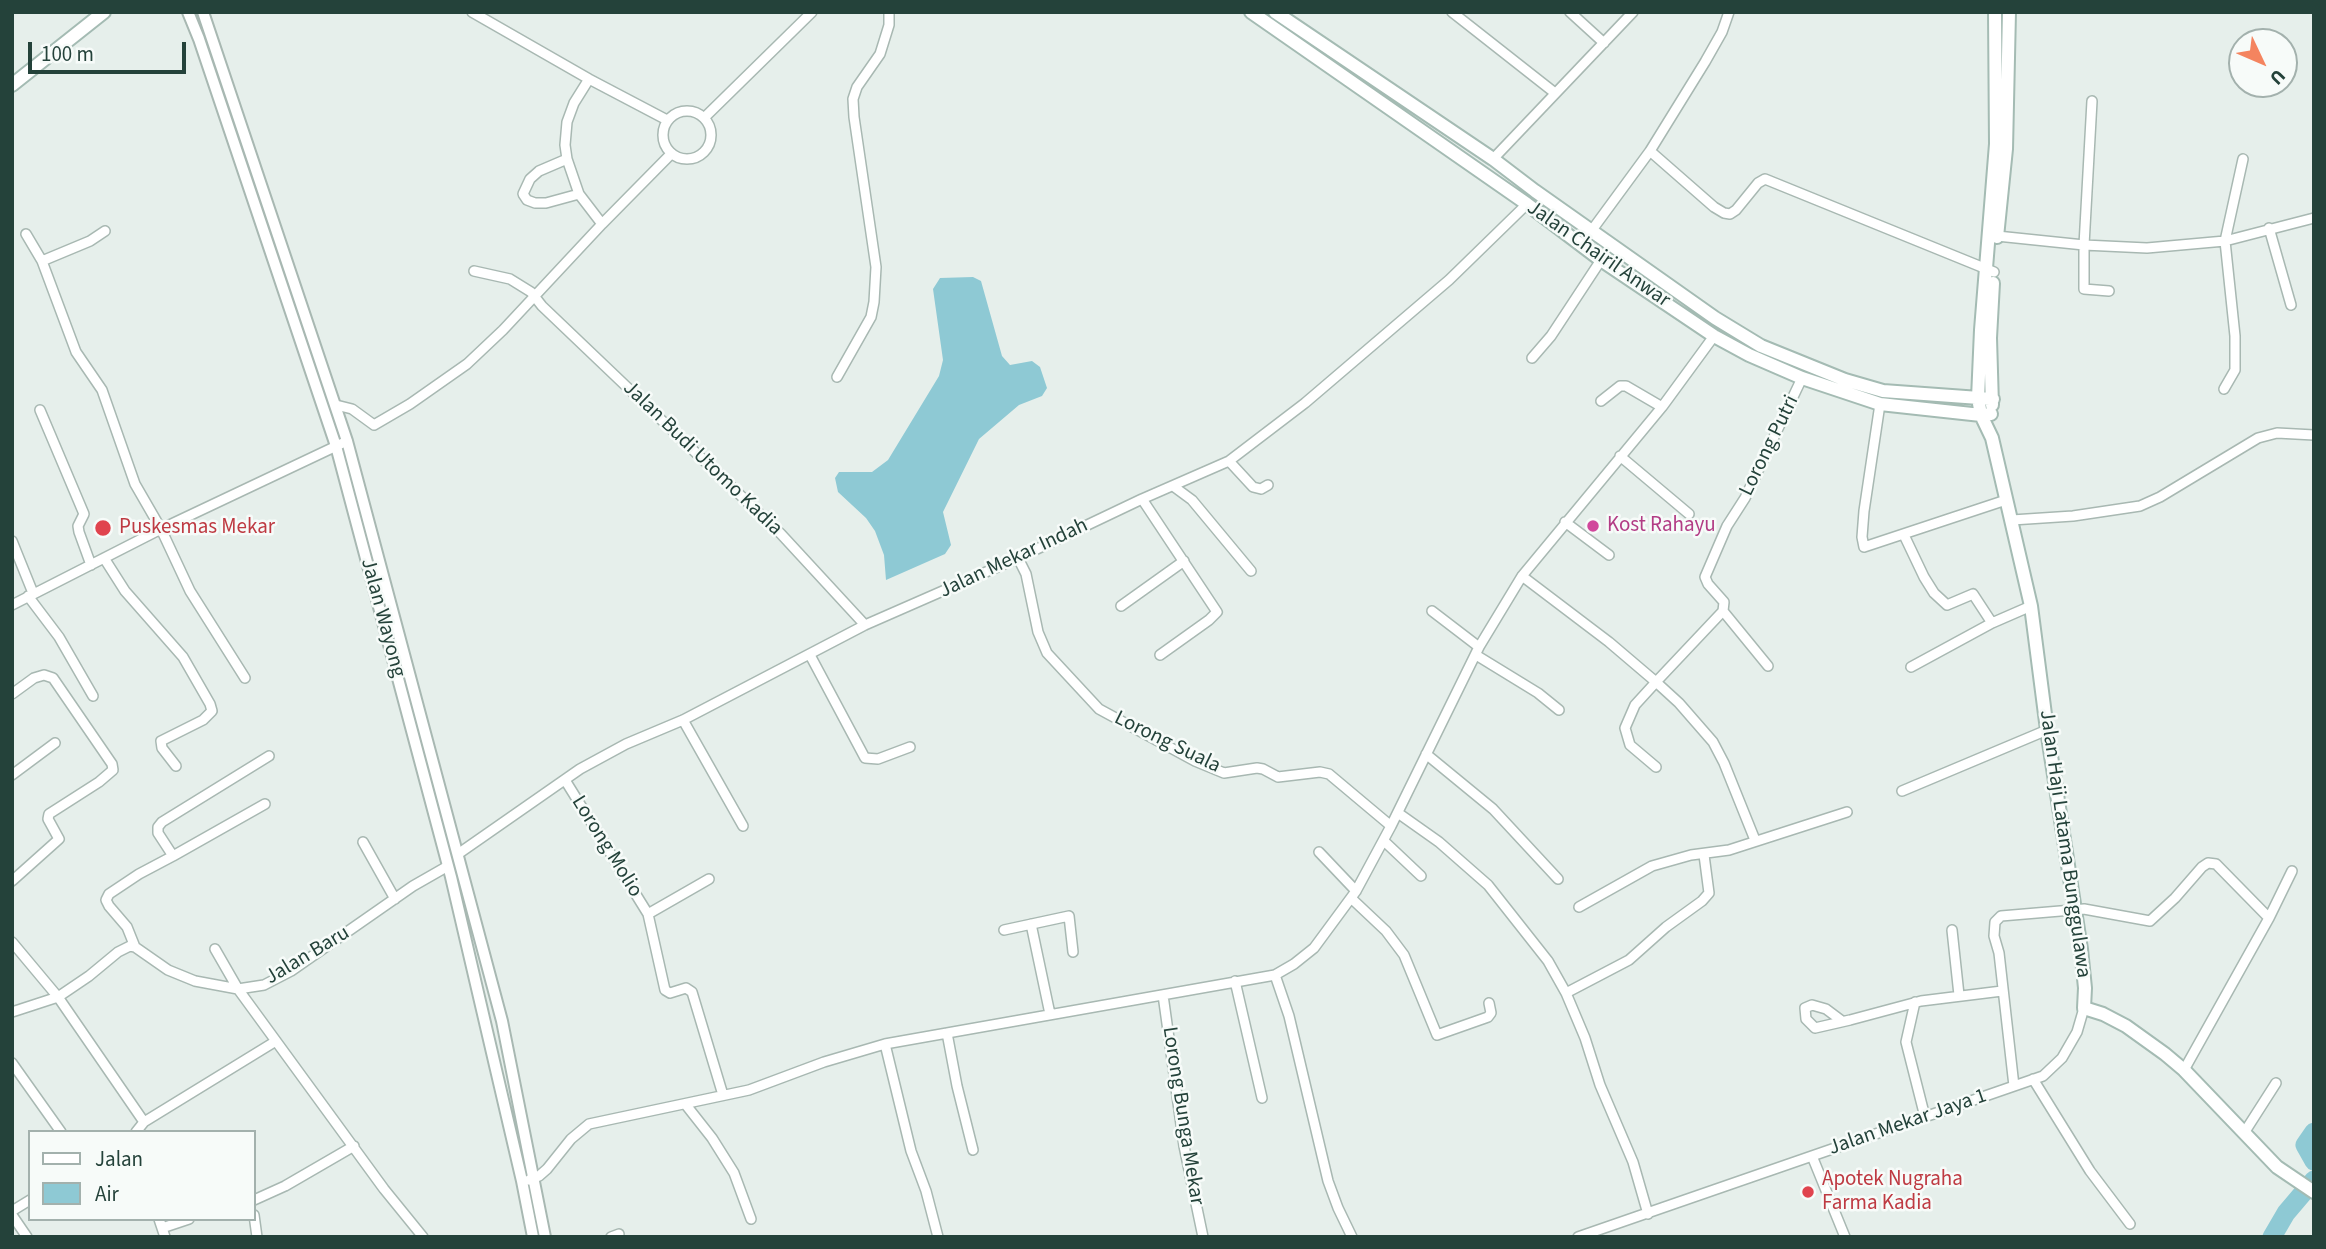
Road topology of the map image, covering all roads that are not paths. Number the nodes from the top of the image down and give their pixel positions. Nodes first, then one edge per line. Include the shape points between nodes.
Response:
1 (104, 12) edge
2 (187, 12) edge
3 (203, 12) edge
4 (472, 12) edge
5 (812, 12) edge
6 (889, 12) edge
7 (1251, 12) edge
8 (1275, 12) edge
9 (1452, 12) edge
10 (1570, 12) edge
11 (1633, 12) edge
12 (1729, 12) edge
13 (1995, 12) edge
14 (2009, 12) edge
15 (1604, 43) junction
16 (589, 79) junction
17 (12, 85) edge
18 (1555, 93) junction
19 (2092, 102) dead end
20 (705, 117) junction
21 (667, 120) junction
22 (1439, 122) junction
23 (1430, 136) junction
24 (1650, 151) junction
25 (671, 154) junction
26 (567, 159) junction
27 (1493, 159) junction
28 (2243, 159) dead end
29 (579, 194) junction
30 (1527, 204) junction
31 (2314, 218) edge
32 (602, 224) junction
33 (2269, 228) junction
34 (1592, 230) junction
35 (105, 231) dead end
36 (26, 234) dead end
37 (1997, 236) junction
38 (2225, 241) junction
39 (2084, 245) junction
40 (1601, 260) junction
41 (43, 261) junction
42 (1990, 270) junction
43 (474, 271) dead end
44 (2109, 292) dead end
45 (534, 297) junction
46 (2291, 305) dead end
47 (1713, 335) junction
48 (1532, 358) dead end
49 (837, 377) dead end
50 (1802, 378) junction
51 (2224, 389) dead end
52 (1978, 398) junction
53 (1993, 399) junction
54 (1601, 401) dead end
55 (1880, 404) junction
56 (335, 405) junction
57 (1662, 407) junction
58 (40, 410) dead end
59 (1986, 414) junction
60 (2314, 435) edge
61 (347, 441) junction
62 (336, 446) junction
63 (1620, 456) junction
64 (1229, 461) junction
65 (1268, 485) dead end
66 (1173, 486) junction
67 (1142, 499) junction
68 (2006, 500) junction
69 (1689, 514) dead end
70 (2012, 520) junction
71 (1565, 522) junction
72 (161, 529) junction
73 (1904, 535) junction
74 (12, 541) edge
75 (1609, 555) dead end
76 (104, 558) junction
77 (1018, 558) junction
78 (1184, 561) junction
79 (91, 565) junction
80 (1251, 571) dead end
81 (1522, 576) junction
82 (31, 595) junction
83 (12, 605) edge
84 (1121, 606) dead end
85 (2031, 606) junction
86 (1432, 611) dead end
87 (1723, 611) junction
88 (1992, 623) junction
89 (865, 625) junction
90 (1478, 651) junction
91 (810, 655) junction
92 (1160, 655) dead end
93 (1768, 666) dead end
94 (1910, 667) dead end
95 (245, 678) dead end
96 (1656, 682) junction
97 (12, 694) edge
98 (93, 695) dead end
99 (1559, 710) dead end
100 (683, 720) junction
101 (2048, 730) junction
102 (55, 743) dead end
103 (910, 747) dead end
104 (1426, 754) junction
105 (269, 756) dead end
106 (176, 766) dead end
107 (1656, 767) dead end
108 (12, 775) edge
109 (565, 780) junction
110 (1902, 791) dead end
111 (265, 804) dead end
112 (1847, 812) dead end
113 (1398, 813) junction
114 (743, 826) dead end
115 (1391, 826) junction
116 (1755, 840) junction
117 (1384, 841) junction
118 (363, 842) dead end
119 (1319, 852) dead end
120 (458, 854) junction
121 (1704, 855) junction
122 (173, 856) junction
123 (448, 866) junction
124 (2291, 871) dead end
125 (1421, 876) dead end
126 (709, 879) dead end
127 (1558, 879) dead end
128 (12, 881) edge
129 (1353, 894) junction
130 (395, 899) junction
131 (1579, 907) dead end
132 (2076, 910) junction
133 (648, 914) junction
134 (2269, 918) junction
135 (1031, 924) junction
136 (1004, 930) dead end
137 (1952, 930) dead end
138 (12, 942) edge
139 (135, 947) junction
140 (215, 949) dead end
141 (1073, 952) dead end
142 (1275, 975) junction
143 (1235, 981) junction
144 (237, 989) junction
145 (2002, 991) junction
146 (1566, 993) junction
147 (1163, 995) junction
148 (1959, 995) junction
149 (58, 997) junction
150 (1915, 1002) junction
151 (1489, 1003) dead end
152 (2084, 1008) junction
153 (12, 1012) edge
154 (1049, 1014) junction
155 (502, 1021) junction
156 (1842, 1021) dead end
157 (485, 1027) junction
158 (947, 1033) junction
159 (276, 1041) junction
160 (885, 1044) junction
161 (12, 1063) edge
162 (2184, 1070) junction
163 (2033, 1079) junction
164 (2276, 1083) dead end
165 (2014, 1086) junction
166 (723, 1095) junction
167 (1262, 1098) dead end
168 (686, 1105) junction
169 (1925, 1117) junction
170 (144, 1122) junction
171 (60, 1130) edge
172 (138, 1130) edge
173 (2244, 1133) junction
174 (354, 1146) junction
175 (973, 1150) dead end
176 (1812, 1156) junction
177 (528, 1180) junction
178 (2312, 1191) edge
179 (256, 1199) edge
180 (28, 1201) edge
181 (12, 1213) edge
182 (1648, 1213) junction
183 (751, 1219) dead end
184 (183, 1221) edge
185 (2130, 1224) dead end
186 (162, 1228) edge
187 (27, 1237) edge
188 (423, 1237) edge
189 (533, 1237) edge
190 (545, 1237) edge
191 (938, 1237) edge
192 (1203, 1237) edge
193 (1352, 1237) edge
194 (1578, 1237) edge
195 (1845, 1237) edge

1 - 17 main road
2 - 62 street, Jalan Wayong
3 - 56 street, Jalan Wayong
4 - 16 street
5 - 20 street
6 - 49 street via 880,54 853,99 876,267 874,302 871,317
7 - 23 main road, Jalan Chairil Anwar
8 - 22 main road, Jalan Chairil Anwar
9 - 18 street
10 - 15 street
11 - 15 street
12 - 24 street via 1716,42
13 - 42 main road via 1996,144
14 - 37 main road via 2006,149
15 - 18 street
16 - 21 street
16 - 26 street via 567,122
18 - 27 street
19 - 39 street
20 - 21 street via 681,111
20 - 25 street via 712,135 705,152 682,159
21 - 25 street via 663,138
22 - 23 main road
22 - 27 main road, Jalan Chairil Anwar
23 - 30 main road, Jalan Chairil Anwar
24 - 34 street
24 - 42 street via 1724,213 1736,210 1765,179
25 - 32 street
26 - 29 street
26 - 29 street via 539,171 523,194 535,203
27 - 34 main road, Jalan Chairil Anwar
28 - 38 street
29 - 32 street
30 - 40 main road, Jalan Chairil Anwar
30 - 64 street, Jalan Mekar Indah via 1449,280
31 - 33 street
32 - 45 street
33 - 38 street
33 - 46 street
34 - 52 main road, Jalan Chairil Anwar via 1762,346 1884,391
35 - 41 street
36 - 41 street
37 - 39 street
37 - 42 main road
38 - 39 street via 2147,248
38 - 51 street via 2235,370
39 - 44 street via 2084,289
40 - 47 main road, Jalan Chairil Anwar
40 - 48 street
41 - 72 street via 70,340 102,390 135,484
42 - 52 main road
42 - 53 main road
43 - 45 street, Jalan Budi Utomo Kadia via 510,279
45 - 56 street via 467,364 373,425 352,409
45 - 89 street, Jalan Budi Utomo Kadia via 781,534
47 - 50 main road, Jalan Chairil Anwar
47 - 57 street
50 - 55 main road, Jalan Chairil Anwar
50 - 87 street, Lorong Putri via 1705,577 1724,602
52 - 53 main road, Jalan Chairil Anwar
52 - 59 main road
53 - 59 main road
54 - 57 street via 1626,386
55 - 59 main road, Jalan Chairil Anwar
55 - 73 street via 1863,546
56 - 61 street, Jalan Wayong
57 - 63 street
58 - 79 street via 84,514 78,526
59 - 68 main road, Jalan Haji Latama Bunggulawa
60 - 70 street via 2277,433 2258,439 2140,506
61 - 62 street
61 - 120 street, Jalan Wayong
62 - 72 street
62 - 123 street, Jalan Wayong
63 - 69 street
63 - 71 street
64 - 65 street via 1257,489
64 - 66 street, Jalan Mekar Indah
66 - 67 street, Jalan Mekar Indah
66 - 80 street via 1192,500
67 - 77 street, Jalan Mekar Indah
67 - 78 street
68 - 70 main road, Jalan Haji Latama Bunggulawa
68 - 73 street
70 - 85 main road, Jalan Haji Latama Bunggulawa
71 - 75 street
71 - 81 street
72 - 76 street
72 - 95 street via 186,584
73 - 88 street via 1942,602 1949,605 1973,594
74 - 82 street
76 - 79 street
76 - 106 street via 125,591 183,657 210,704 212,711 203,720 161,741
77 - 89 street, Jalan Mekar Indah
77 - 115 street, Lorong Suala via 1047,653 1099,709 1224,773 1258,768 1278,777 1329,774
78 - 84 street
78 - 92 street via 1217,612
79 - 82 street
81 - 90 street
81 - 96 street
82 - 83 street
82 - 98 street
85 - 88 street
85 - 101 main road, Jalan Haji Latama Bunggulawa
86 - 90 street
87 - 93 street
87 - 96 street
88 - 94 street
89 - 91 street, Jalan Mekar Indah
90 - 99 street
90 - 104 street
91 - 100 street, Jalan Mekar Indah
91 - 103 street via 865,758 878,759
96 - 107 street via 1635,705 1625,728 1630,745
96 - 116 street via 1713,742
97 - 128 street via 34,678 53,678 113,770 49,814 59,839
100 - 109 street, Jalan Mekar Indah via 626,744
100 - 114 street
101 - 110 street
101 - 132 main road, Jalan Haji Latama Bunggulawa
102 - 108 street
104 - 113 street
104 - 127 street via 1493,809
105 - 122 street via 162,822 158,833
109 - 120 street, Jalan Mekar Indah
109 - 133 street, Lorong Molio
111 - 122 street
112 - 116 street
113 - 115 street
113 - 146 street via 1488,885 1548,961
115 - 117 street
116 - 121 street
117 - 125 street
117 - 129 street
118 - 130 street
119 - 129 street
120 - 155 street, Jalan Wayong
121 - 131 street via 1652,866
121 - 146 street via 1709,893 1702,901 1629,960
122 - 139 street via 116,887 106,900
123 - 130 street, Jalan Baru
123 - 157 street, Jalan Wayong
124 - 134 street
126 - 133 street, Lorong Molio
129 - 142 street via 1314,948
129 - 151 street via 1404,955 1437,1035 1488,1017 1492,1013
130 - 144 street, Jalan Baru via 284,975 264,985
132 - 134 street via 2150,921 2208,863 2227,873
132 - 145 street via 2001,916 1995,922
132 - 152 main road, Jalan Haji Latama Bunggulawa
133 - 166 street, Lorong Molio via 665,989 692,992
134 - 162 street
135 - 136 street
135 - 141 street via 1069,916
135 - 154 street
137 - 148 street
138 - 149 street
139 - 144 street, Jalan Baru via 179,975
139 - 149 street via 118,952
140 - 144 street
142 - 143 street
142 - 193 street via 1328,1181
143 - 147 street
143 - 167 street
144 - 159 street
145 - 148 street
145 - 165 street
146 - 182 street via 1633,1162
147 - 154 street
147 - 192 street, Lorong Bunga Mekar via 1184,1146
148 - 150 street
149 - 153 street
149 - 170 street
150 - 156 street
150 - 169 street via 1906,1042
152 - 162 main road, Jalan Haji Latama Bunggulawa via 2126,1026
152 - 163 street, Jalan Mekar Jaya 1 via 2062,1058
154 - 158 street
155 - 157 street
155 - 177 street, Jalan Wayong
157 - 177 street, Jalan Wayong
158 - 160 street
158 - 175 street
159 - 170 street
159 - 174 street
160 - 166 street
160 - 191 street
161 - 171 street
162 - 173 main road, Jalan Haji Latama Bunggulawa
163 - 165 street, Jalan Mekar Jaya 1
163 - 185 street via 2090,1171
164 - 173 street
165 - 169 street, Jalan Mekar Jaya 1
166 - 168 street
168 - 177 street via 589,1124 547,1169
168 - 183 street via 734,1173
169 - 176 street, Jalan Mekar Jaya 1
170 - 172 street
173 - 178 main road, Jalan Haji Latama Bunggulawa via 2277,1167
174 - 179 street
174 - 188 street
176 - 182 street, Jalan Mekar Jaya 1
176 - 195 street
177 - 189 street, Jalan Wayong
177 - 190 street, Jalan Wayong
180 - 181 street
181 - 187 street
182 - 194 street, Jalan Mekar Jaya 1
184 - 186 street

